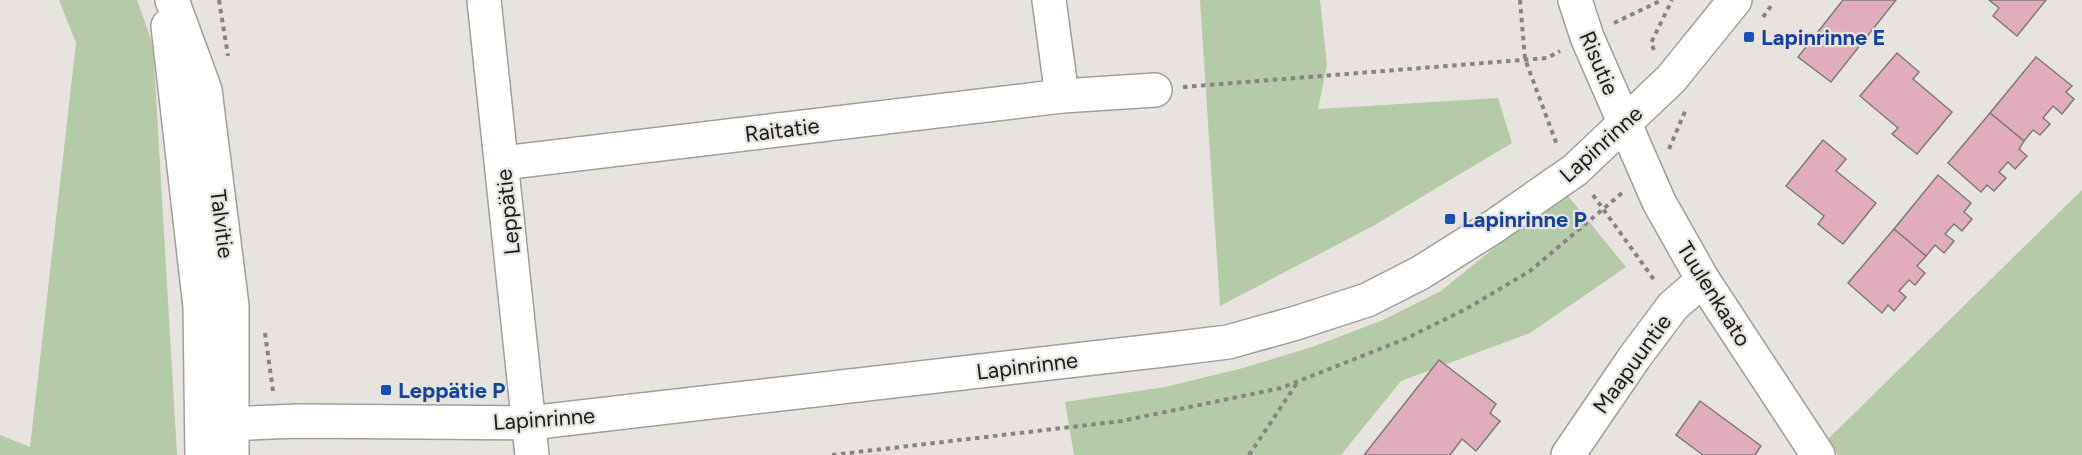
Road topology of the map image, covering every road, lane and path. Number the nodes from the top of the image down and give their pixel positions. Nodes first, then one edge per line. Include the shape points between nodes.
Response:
1 (165, 0) edge
2 (172, 0) edge
3 (484, 0) edge
4 (1049, 0) edge
5 (1520, 0) edge
6 (1575, 0) edge
7 (1662, 0) edge
8 (1735, 0) edge
9 (1587, 37) junction
10 (1525, 59) junction
11 (1155, 90) joint
12 (1062, 96) junction
13 (1625, 124) junction
14 (503, 163) junction
15 (1703, 280) junction
16 (1298, 382) dead end
17 (531, 439) edge
18 (217, 440) edge
19 (1249, 455) edge
20 (1568, 455) edge
21 (1818, 455) edge

1 - 18 street, Talvitie
2 - 18 street, Talvitie via 205,90 232,306
3 - 14 street, Leppätie
4 - 12 street
5 - 10 path
6 - 9 street, Risutie
7 - 9 path
8 - 13 street, Lapinrinne via 1671,79
9 - 10 path via 1547,58
9 - 13 street, Risutie
10 - 11 path
11 - 12 street, Raitatie
12 - 14 street, Raitatie
13 - 15 street, Tuulenkaato via 1659,202
13 - 17 street, Lapinrinne via 1575,170 1420,273 1367,300 1251,336
14 - 17 street, Leppätie
15 - 20 street, Maapuuntie via 1673,306
15 - 21 street, Tuulenkaato
16 - 19 path
17 - 18 street, Lapinrinne via 298,421

